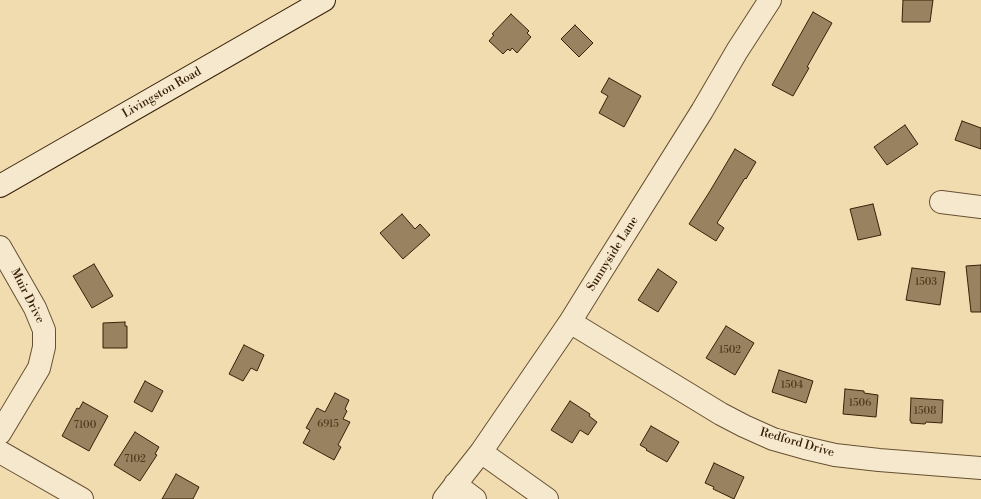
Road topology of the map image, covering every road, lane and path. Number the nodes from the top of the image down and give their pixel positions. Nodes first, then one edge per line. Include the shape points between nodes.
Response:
1 (324, 0) edge
2 (770, 0) edge
3 (0, 186) edge
4 (941, 202) dead end
5 (981, 207) edge
6 (0, 247) edge
7 (570, 322) junction
8 (0, 433) edge
9 (0, 452) edge
10 (481, 452) junction
11 (981, 468) edge
12 (449, 492) edge
13 (82, 499) edge
14 (475, 499) edge
15 (547, 499) edge

1 - 3 street, Livingston Road
2 - 7 street, Sunnyside Lane
4 - 5 street
6 - 8 street, Muir Drive via 35,308 44,330 44,347 39,368
7 - 10 street, Sunnyside Lane
7 - 11 street, Redford Drive via 722,414 774,439 834,455
9 - 13 street
10 - 12 street, Sunnyside Lane
10 - 15 street
12 - 14 street

